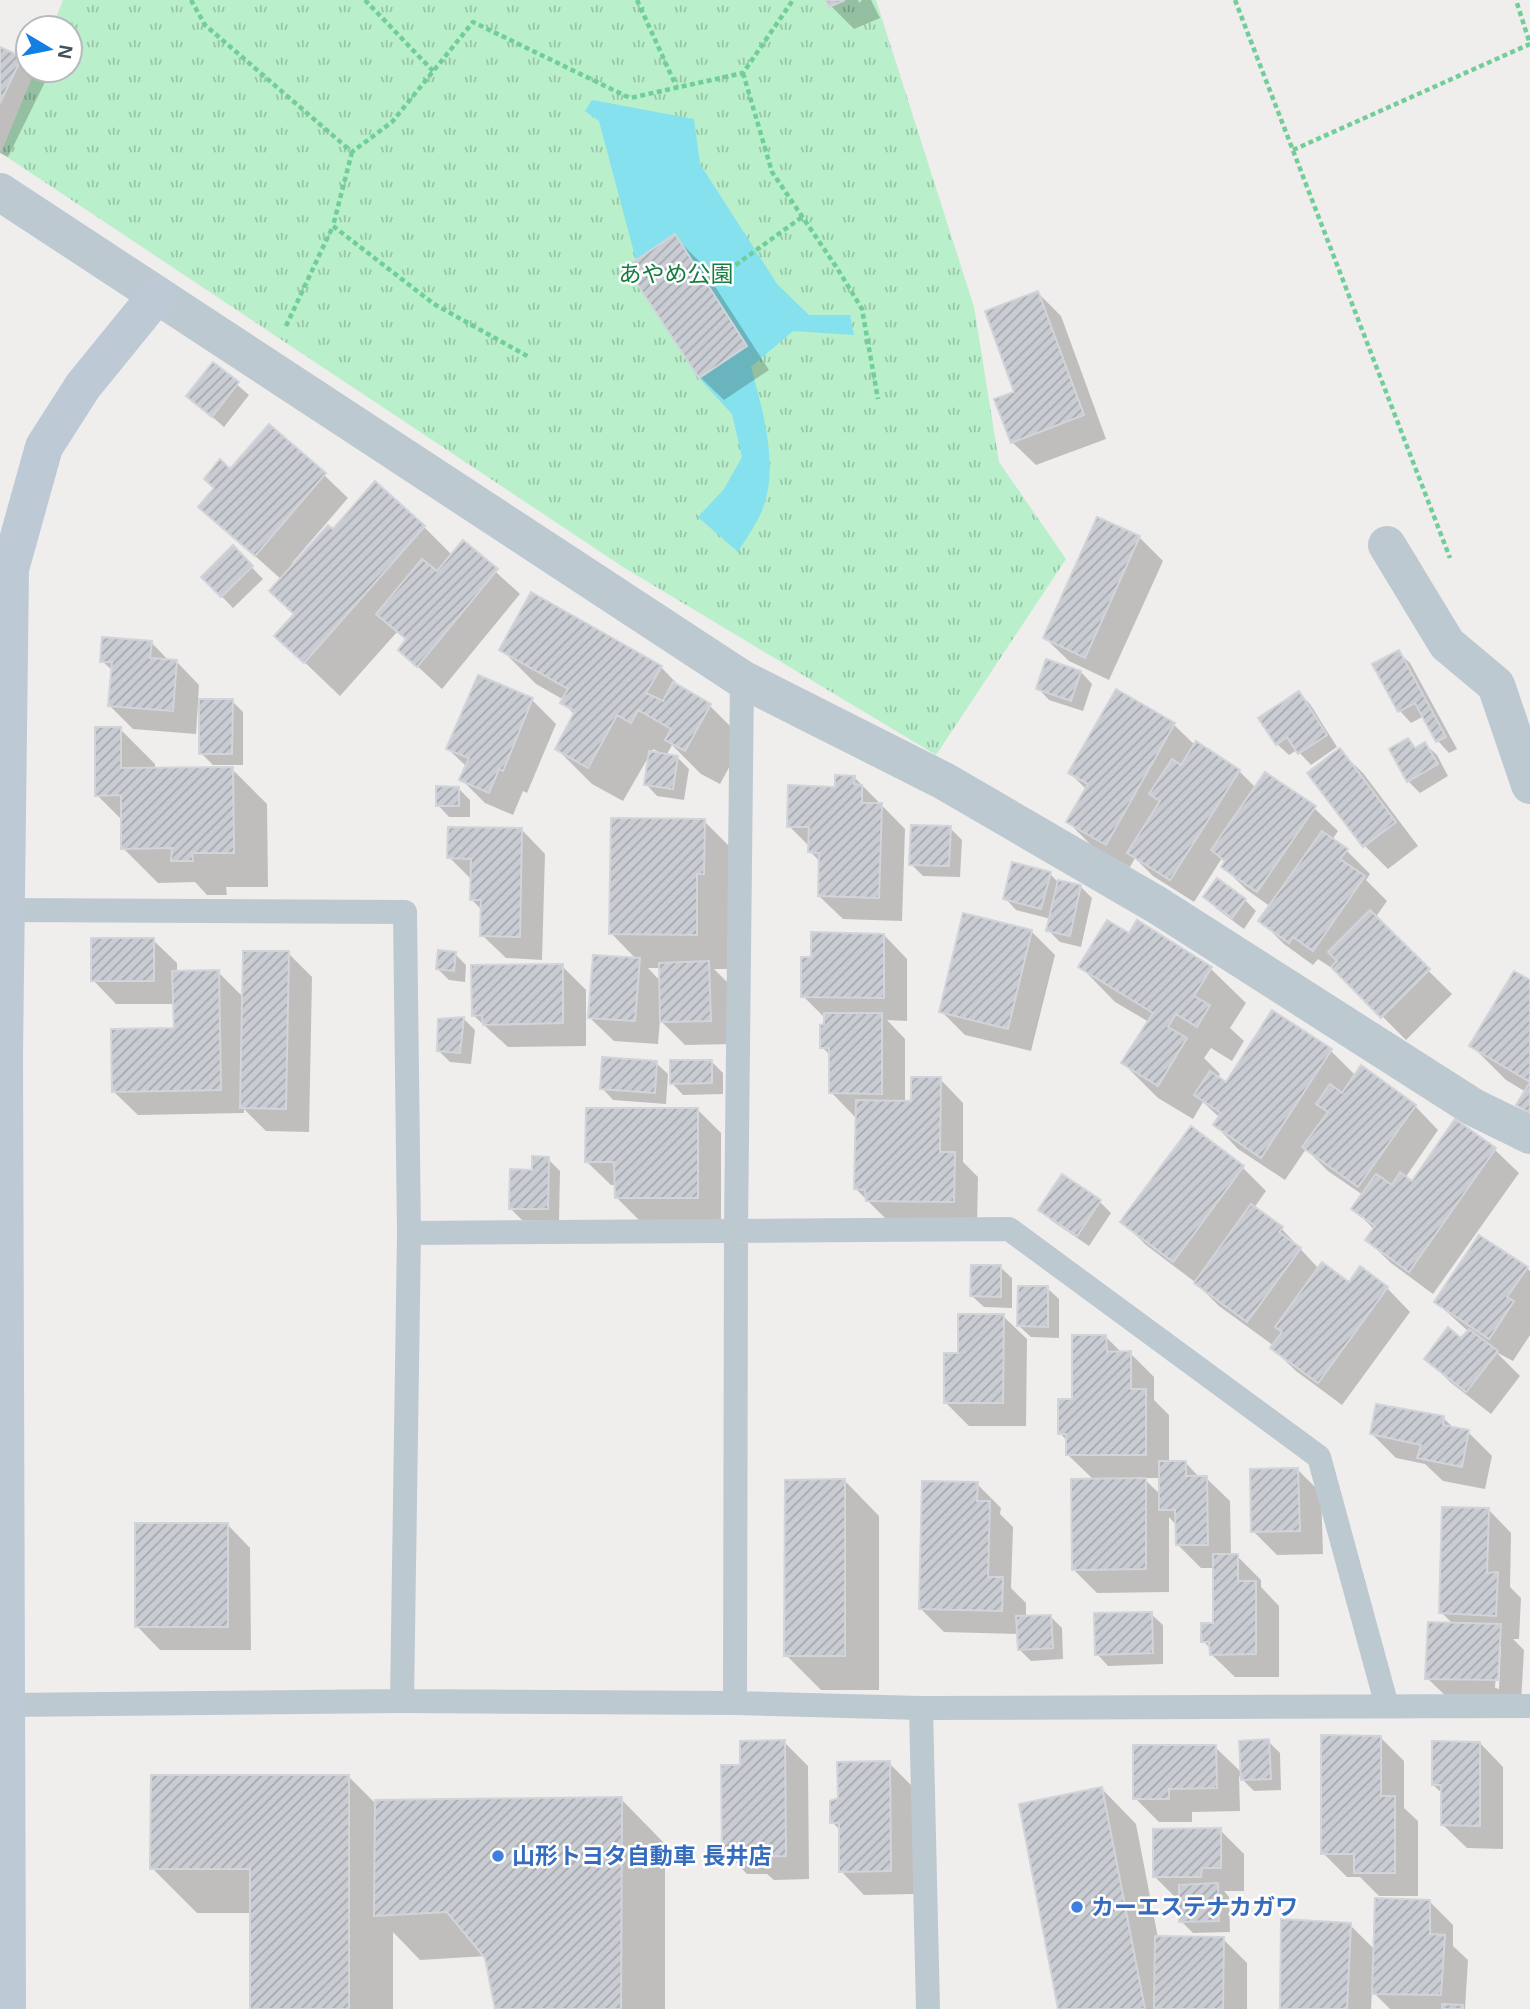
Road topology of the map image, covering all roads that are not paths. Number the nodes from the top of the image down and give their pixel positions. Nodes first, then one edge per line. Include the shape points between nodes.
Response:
1 (0, 192) edge
2 (157, 295) junction
3 (1387, 545) dead end
4 (742, 679) junction
5 (1530, 785) edge
6 (6, 911) junction
7 (2, 1055) edge
8 (1530, 1135) edge
9 (736, 1230) junction
10 (409, 1233) junction
11 (402, 1701) junction
12 (735, 1703) junction
13 (1387, 1706) junction
14 (1530, 1706) edge
15 (921, 1708) junction
16 (4, 1719) edge
17 (7, 2009) edge
18 (928, 2009) edge

1 - 2 street
2 - 4 street
2 - 6 street via 83,386 44,447 10,569
3 - 5 street via 1447,644 1496,685
4 - 8 street via 956,788 1157,905 1473,1107
4 - 9 lane
6 - 7 street
6 - 10 lane via 405,912
7 - 16 street
9 - 10 lane
9 - 12 lane
9 - 13 lane via 1009,1229 1319,1457
10 - 11 lane
11 - 12 lane
11 - 16 lane
12 - 15 lane
13 - 14 lane
13 - 15 lane
15 - 18 lane
16 - 17 street

